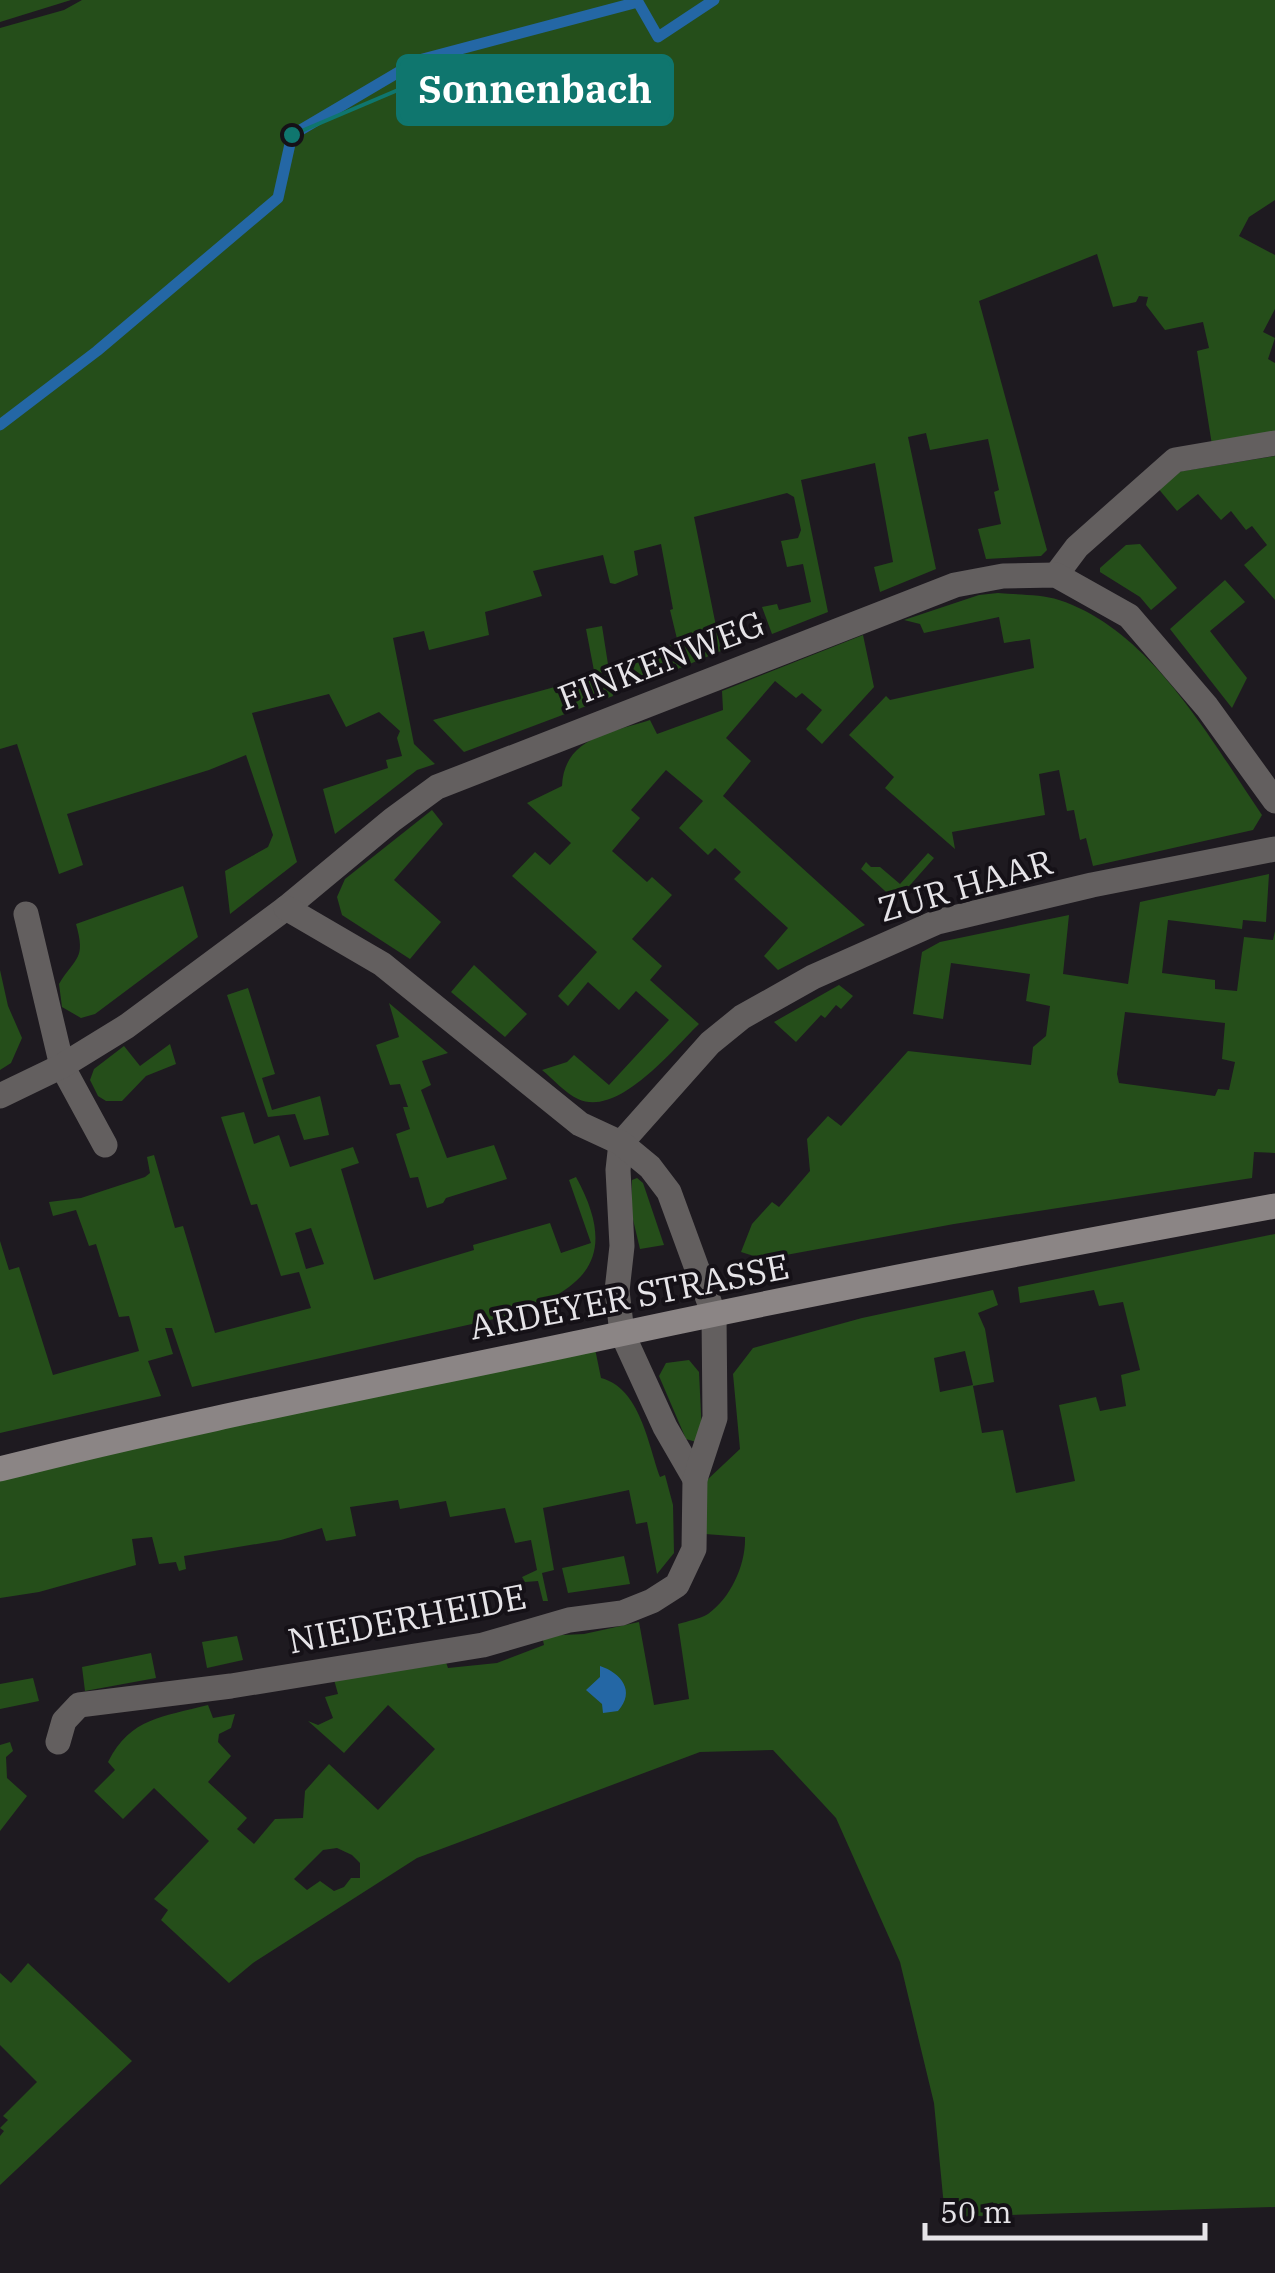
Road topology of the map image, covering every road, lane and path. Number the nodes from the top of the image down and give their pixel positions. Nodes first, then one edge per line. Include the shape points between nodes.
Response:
1 (1275, 443) edge
2 (1056, 574) junction
3 (1275, 801) edge
4 (1275, 849) edge
5 (286, 908) junction
6 (26, 914) dead end
7 (62, 1066) junction
8 (0, 1096) edge
9 (621, 1143) junction
10 (106, 1145) dead end
11 (1275, 1206) edge
12 (714, 1315) junction
13 (622, 1332) junction
14 (0, 1469) edge
15 (695, 1479) junction
16 (58, 1742) dead end

1 - 2 street via 1176,460 1077,547
2 - 3 street via 1129,616
2 - 5 street, FINKENWEG via 955,585 437,787
4 - 9 street, ZUR HAAR via 936,922 891,940 729,1027
5 - 7 street, FINKENWEG
5 - 9 street via 382,964 580,1124
6 - 7 street
7 - 8 street, FINKENWEG
7 - 10 street
9 - 12 street via 669,1192
9 - 13 street via 616,1291
11 - 12 main road, ARDEYER STRASSE
12 - 13 main road, ARDEYER STRASSE
12 - 15 street, NIEDERHEIDE via 715,1418
13 - 14 main road, ARDEYER STRASSE
13 - 15 street
15 - 16 street, NIEDERHEIDE via 694,1548 677,1586 652,1601 483,1645 78,1705

